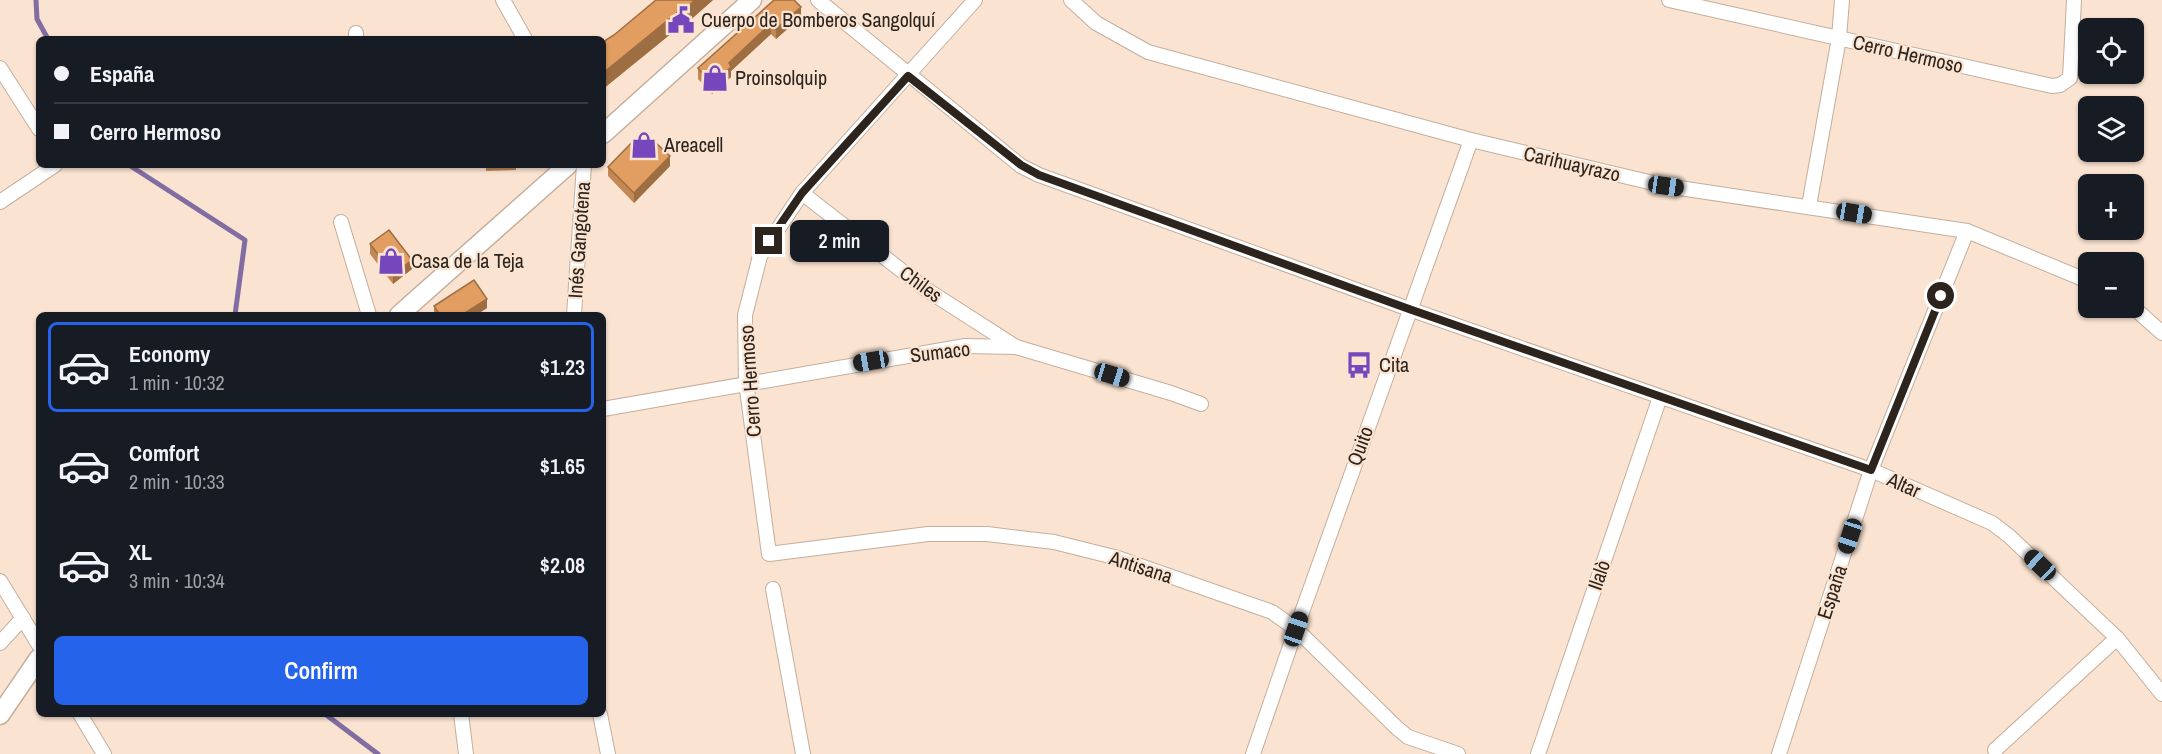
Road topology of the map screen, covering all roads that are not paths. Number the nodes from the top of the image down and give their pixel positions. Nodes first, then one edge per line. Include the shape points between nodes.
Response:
1 (503, 0) edge
2 (752, 0) edge
3 (818, 0) edge
4 (975, 0) edge
5 (1071, 0) edge
6 (1669, 0) edge
7 (1842, 0) edge
8 (2074, 0) edge
9 (523, 36) edge
10 (1839, 38) junction
11 (0, 68) edge
12 (908, 76) junction
13 (36, 124) edge
14 (606, 131) edge
15 (1471, 140) junction
16 (51, 168) edge
17 (565, 168) edge
18 (584, 168) edge
19 (802, 193) junction
20 (0, 202) edge
21 (1809, 206) junction
22 (341, 222) dead end
23 (1967, 231) junction
24 (2078, 277) edge
25 (1409, 309) junction
26 (368, 312) edge
27 (402, 312) edge
28 (574, 312) edge
29 (2144, 317) edge
30 (2162, 333) edge
31 (1016, 347) junction
32 (746, 382) junction
33 (1660, 397) junction
34 (1201, 404) dead end
35 (606, 408) edge
36 (1871, 470) junction
37 (769, 554) joint
38 (0, 581) edge
39 (773, 589) dead end
40 (23, 618) junction
41 (1296, 629) junction
42 (2117, 638) junction
43 (36, 640) edge
44 (0, 644) edge
45 (36, 662) edge
46 (2162, 694) edge
47 (0, 715) edge
48 (82, 717) edge
49 (461, 717) edge
50 (601, 717) edge
51 (1995, 750) dead end
52 (104, 754) edge
53 (466, 754) edge
54 (608, 754) edge
55 (802, 754) edge
56 (1254, 754) edge
57 (1458, 754) edge
58 (1538, 754) edge
59 (1779, 754) edge

1 - 9 street
2 - 14 main road
3 - 12 street, Altar
4 - 12 street, Cerro Hermoso
5 - 15 street, Carihuayrazo via 1096,23 1148,52
6 - 10 street, Cerro Hermoso
7 - 10 street
8 - 10 street, Cerro Hermoso via 2070,78 2060,85
10 - 21 street
11 - 13 street
12 - 19 street, Cerro Hermoso
12 - 25 street, Altar via 1039,175
15 - 21 street, Carihuayrazo via 1666,186
15 - 25 street, Quito
16 - 20 street
17 - 27 main road
18 - 28 street, Inés Gangotena
19 - 31 street, Chiles via 924,288
19 - 32 street, Cerro Hermoso via 760,256 751,282 745,315
21 - 23 street, Carihuayrazo
22 - 26 street
23 - 24 street, Carihuayrazo
23 - 36 street, España
25 - 33 street, Altar
25 - 41 street, Quito
29 - 30 street
31 - 32 street, Sumaco via 965,346
31 - 34 street, Sumaco
32 - 35 street, Sumaco
32 - 37 street, Cerro Hermoso
33 - 36 street, Altar
33 - 58 street, Ilalò
36 - 42 street, Altar via 1992,523
36 - 59 street, España
37 - 41 street, Antisana via 928,534 987,534 1054,542 1118,558 1272,612
38 - 40 street
39 - 55 street
40 - 43 street
40 - 44 street
41 - 56 street, Quito
41 - 57 street, Antisana via 1397,728 1415,740
42 - 46 street, Altar
42 - 51 street
45 - 47 main road
48 - 52 street
49 - 53 street
50 - 54 street

